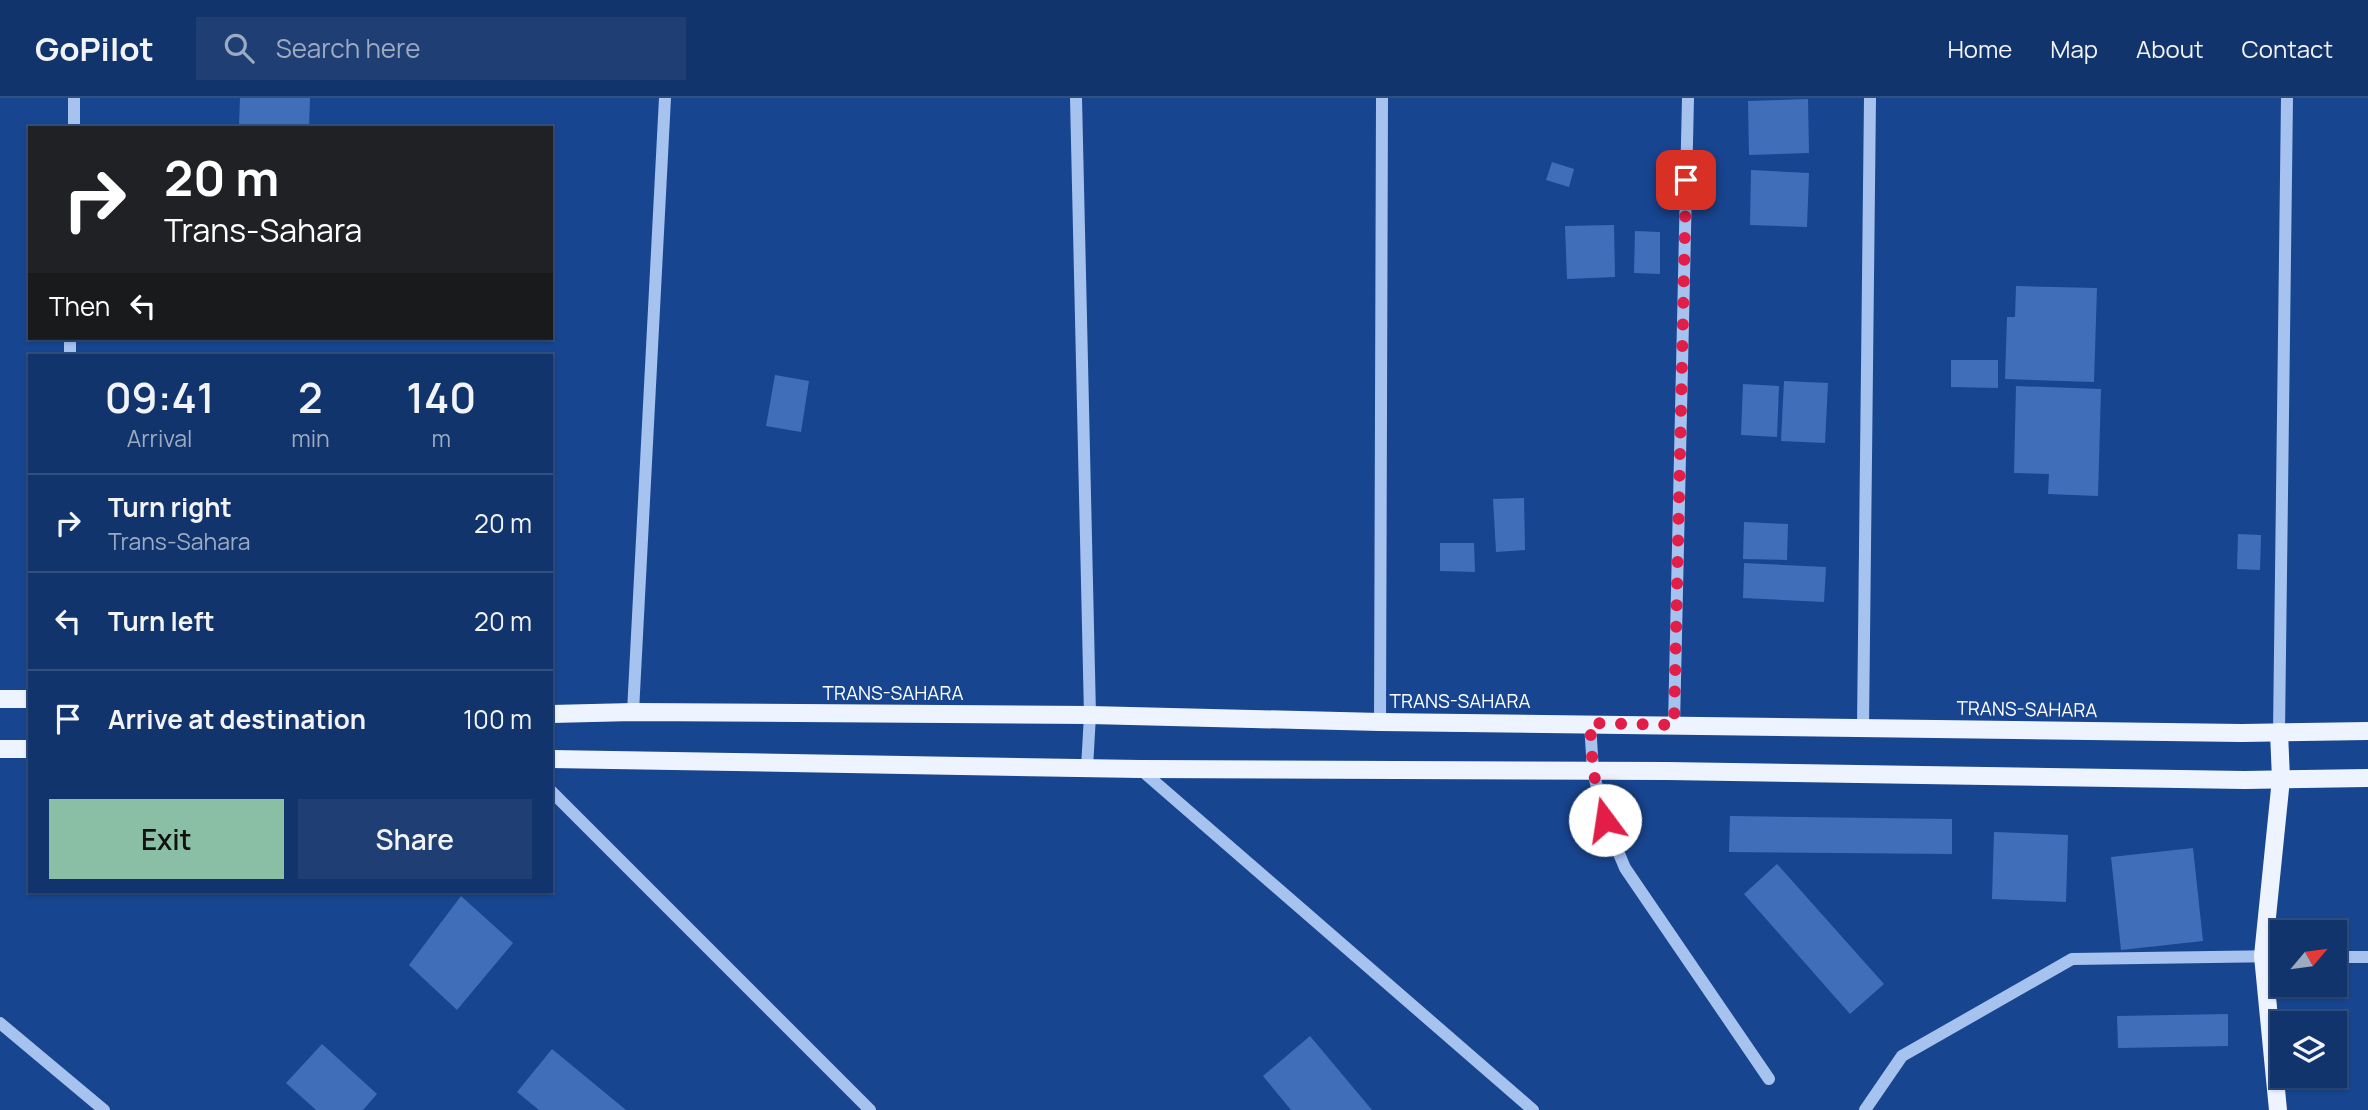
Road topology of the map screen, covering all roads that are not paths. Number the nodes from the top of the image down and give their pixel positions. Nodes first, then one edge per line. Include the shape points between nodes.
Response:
1 (74, 98) edge
2 (666, 98) edge
3 (1076, 98) edge
4 (1382, 98) edge
5 (1688, 98) edge
6 (1870, 98) edge
7 (2287, 98) edge
8 (74, 126) edge
9 (0, 699) edge
10 (28, 699) edge
11 (633, 712) junction
12 (553, 714) edge
13 (1090, 715) junction
14 (1380, 722) junction
15 (1590, 723) junction
16 (1674, 725) junction
17 (1863, 728) junction
18 (2368, 731) edge
19 (2279, 732) junction
20 (0, 749) edge
21 (28, 749) edge
22 (553, 759) edge
23 (1087, 768) junction
24 (1140, 769) junction
25 (1593, 771) junction
26 (2368, 778) edge
27 (2281, 779) junction
28 (553, 794) edge
29 (2263, 956) junction
30 (2270, 956) edge
31 (2347, 957) edge
32 (2368, 957) edge
33 (0, 1023) edge
34 (1769, 1079) dead end
35 (104, 1110) edge
36 (870, 1110) edge
37 (1532, 1110) edge
38 (1865, 1110) edge
39 (2278, 1110) edge

1 - 8 street
2 - 11 street
3 - 13 street
4 - 14 street
5 - 16 street
6 - 17 street
7 - 19 street
9 - 10 main road
11 - 12 main road, TRANS-SAHARA
11 - 13 main road, TRANS-SAHARA
13 - 14 main road, TRANS-SAHARA
13 - 23 street
14 - 15 main road, TRANS-SAHARA
15 - 16 main road, TRANS-SAHARA
15 - 25 street
16 - 17 main road, TRANS-SAHARA
17 - 19 main road, TRANS-SAHARA
18 - 19 main road, TRANS-SAHARA
19 - 27 main road
20 - 21 main road
22 - 23 main road
23 - 24 main road
24 - 25 main road
24 - 37 street
25 - 27 main road
25 - 34 street via 1605,820 1625,868
26 - 27 main road
27 - 29 main road
28 - 36 street
29 - 30 street
29 - 38 street via 2072,959 1902,1056
29 - 39 main road
31 - 32 street
33 - 35 street

